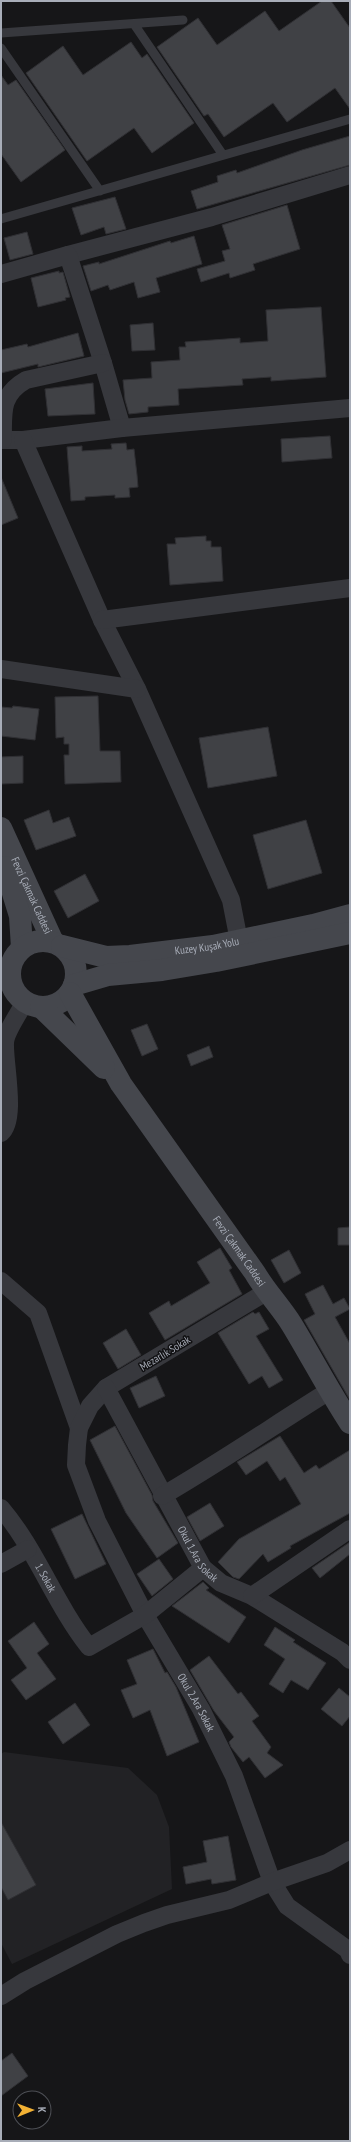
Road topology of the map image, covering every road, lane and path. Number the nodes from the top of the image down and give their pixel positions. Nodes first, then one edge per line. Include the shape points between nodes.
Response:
1 (183, 20) dead end
2 (134, 24) junction
3 (1, 33) edge
4 (1, 48) edge
5 (350, 119) edge
6 (223, 156) junction
7 (350, 175) edge
8 (100, 190) junction
9 (1, 219) edge
10 (68, 255) junction
11 (1, 274) edge
12 (104, 363) junction
13 (350, 408) edge
14 (122, 428) junction
15 (2, 440) edge
16 (23, 440) junction
17 (350, 588) edge
18 (102, 620) junction
19 (1, 669) edge
20 (137, 689) junction
21 (1, 828) edge
22 (1, 859) edge
23 (350, 915) edge
24 (350, 933) edge
25 (239, 941) junction
26 (57, 944) junction
27 (13, 954) edge
28 (72, 989) junction
29 (22, 999) edge
30 (121, 1084) junction
31 (1, 1133) edge
32 (1, 1281) edge
33 (266, 1292) junction
34 (106, 1388) junction
35 (329, 1391) junction
36 (350, 1423) edge
37 (78, 1428) junction
38 (162, 1496) junction
39 (1, 1508) edge
40 (350, 1529) edge
41 (28, 1549) junction
42 (1, 1564) edge
43 (203, 1568) junction
44 (252, 1596) junction
45 (145, 1615) junction
46 (350, 1660) edge
47 (350, 1850) edge
48 (272, 1882) junction
49 (350, 1955) edge
50 (1, 1996) edge

1 - 2 lane
2 - 3 lane
2 - 6 lane
4 - 8 lane
5 - 6 lane
6 - 8 lane
7 - 10 street via 212,217
8 - 9 lane
10 - 11 street
10 - 12 street
12 - 14 street
12 - 15 street via 26,380 16,385 7,393 3,407
13 - 14 street
14 - 16 street
15 - 16 street
16 - 18 street
17 - 18 street
18 - 20 street
19 - 20 street
20 - 25 street via 231,900
21 - 26 street, Fevzi Çakmak Caddesi
22 - 27 street via 18,905
23 - 25 street, Kuzey Kuşak Yolu
24 - 28 street, Kuzey Kuşak Yolu via 216,961 108,975
25 - 26 street, Kuzey Kuşak Yolu via 106,957
26 - 27 street via 42,940 31,943
26 - 28 street via 70,954 75,963 76,974
27 - 29 street via 10,969 12,984
28 - 29 street via 58,1004
28 - 30 street
29 - 30 street
29 - 31 street via 4,1041 9,1109
30 - 33 street, Fevzi Çakmak Caddesi
32 - 37 street via 38,1313
33 - 34 street, Mezarlık Sokak
33 - 35 street, Fevzi Çakmak Caddesi via 292,1324
34 - 37 street, Mezarlık Sokak via 90,1406
34 - 38 street, Okul 1.Ara Sokak
35 - 36 street, Fevzi Çakmak Caddesi
35 - 38 street via 217,1464
37 - 45 street, Okul 2.Ara Sokak via 76,1465 84,1488 97,1521
38 - 43 street, Okul 1.Ara Sokak
39 - 41 street, 1. Sokak
40 - 44 street
41 - 42 street
41 - 45 street, 1. Sokak via 71,1623 90,1647
43 - 44 street, Okul 1.Ara Sokak via 221,1583
43 - 45 street
44 - 46 street, Okul 1.Ara Sokak via 342,1652
45 - 48 street, Okul 2.Ara Sokak via 201,1709 234,1776
47 - 48 street via 327,1863
48 - 49 street, Okul 2.Ara Sokak via 286,1906 348,1950
48 - 50 street via 229,1900 144,1922 25,1981

